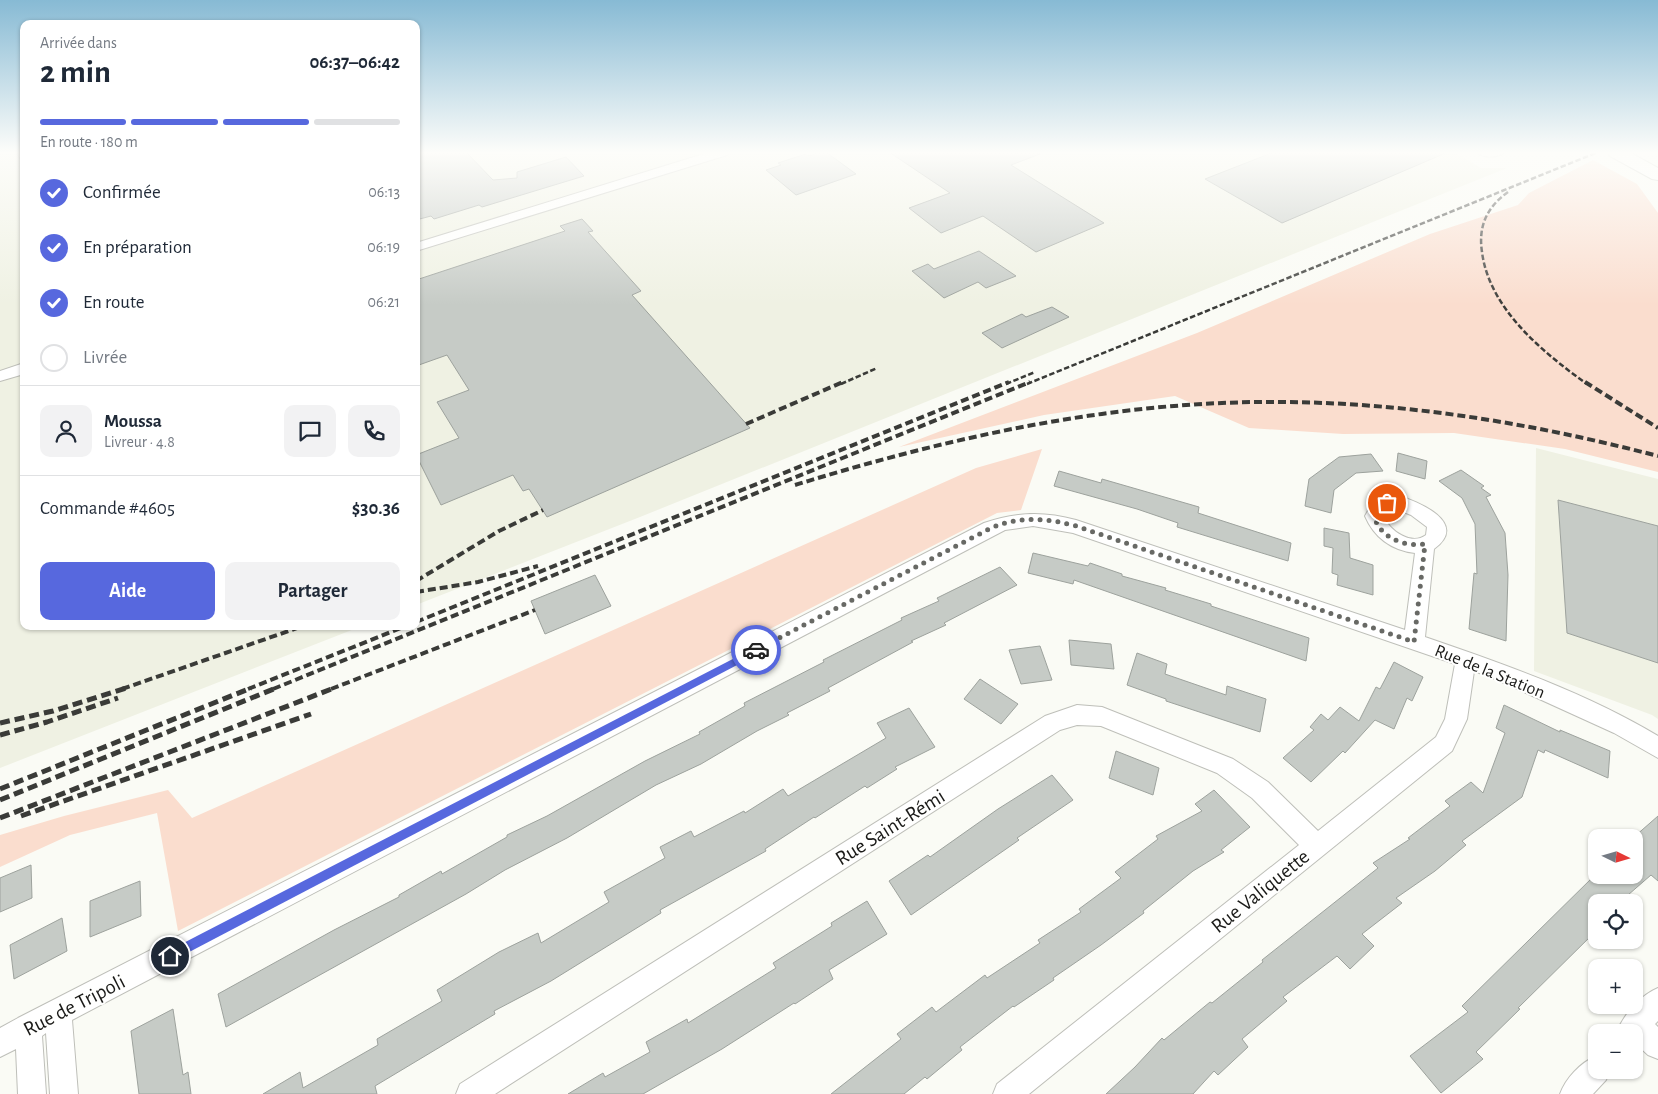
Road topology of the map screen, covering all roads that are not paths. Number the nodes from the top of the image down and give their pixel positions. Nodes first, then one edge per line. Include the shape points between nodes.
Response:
1 (558, 203) edge
2 (420, 246) edge
3 (20, 369) edge
4 (0, 376) edge
5 (1029, 519) joint
6 (1425, 544) dead end
7 (1414, 642) junction
8 (1466, 659) junction
9 (1658, 748) edge
10 (1317, 846) junction
11 (1658, 1001) edge
12 (58, 1014) junction
13 (1637, 1024) edge
14 (28, 1028) junction
15 (1643, 1035) edge
16 (0, 1043) edge
17 (1658, 1045) edge
18 (1588, 1079) edge
19 (32, 1094) edge
20 (64, 1094) edge
21 (470, 1094) edge
22 (1007, 1094) edge
23 (1574, 1094) edge

1 - 2 street
3 - 4 street
5 - 7 street, Rue de la Station via 1076,526
5 - 12 street, Rue de Tripoli via 991,528
6 - 7 street
7 - 8 street, Rue de la Station
8 - 9 street, Rue de la Station via 1622,726
8 - 10 street, Rue Valiquette via 1456,719 1444,744
10 - 21 street, Rue Saint-Rémi via 1260,790 1226,766 1102,717 1076,715 1053,723
10 - 22 street, Rue Valiquette
11 - 13 street
12 - 14 street, Rue de Tripoli
12 - 20 street
14 - 16 street, Rue de Tripoli
14 - 19 street
15 - 17 street
18 - 23 street

